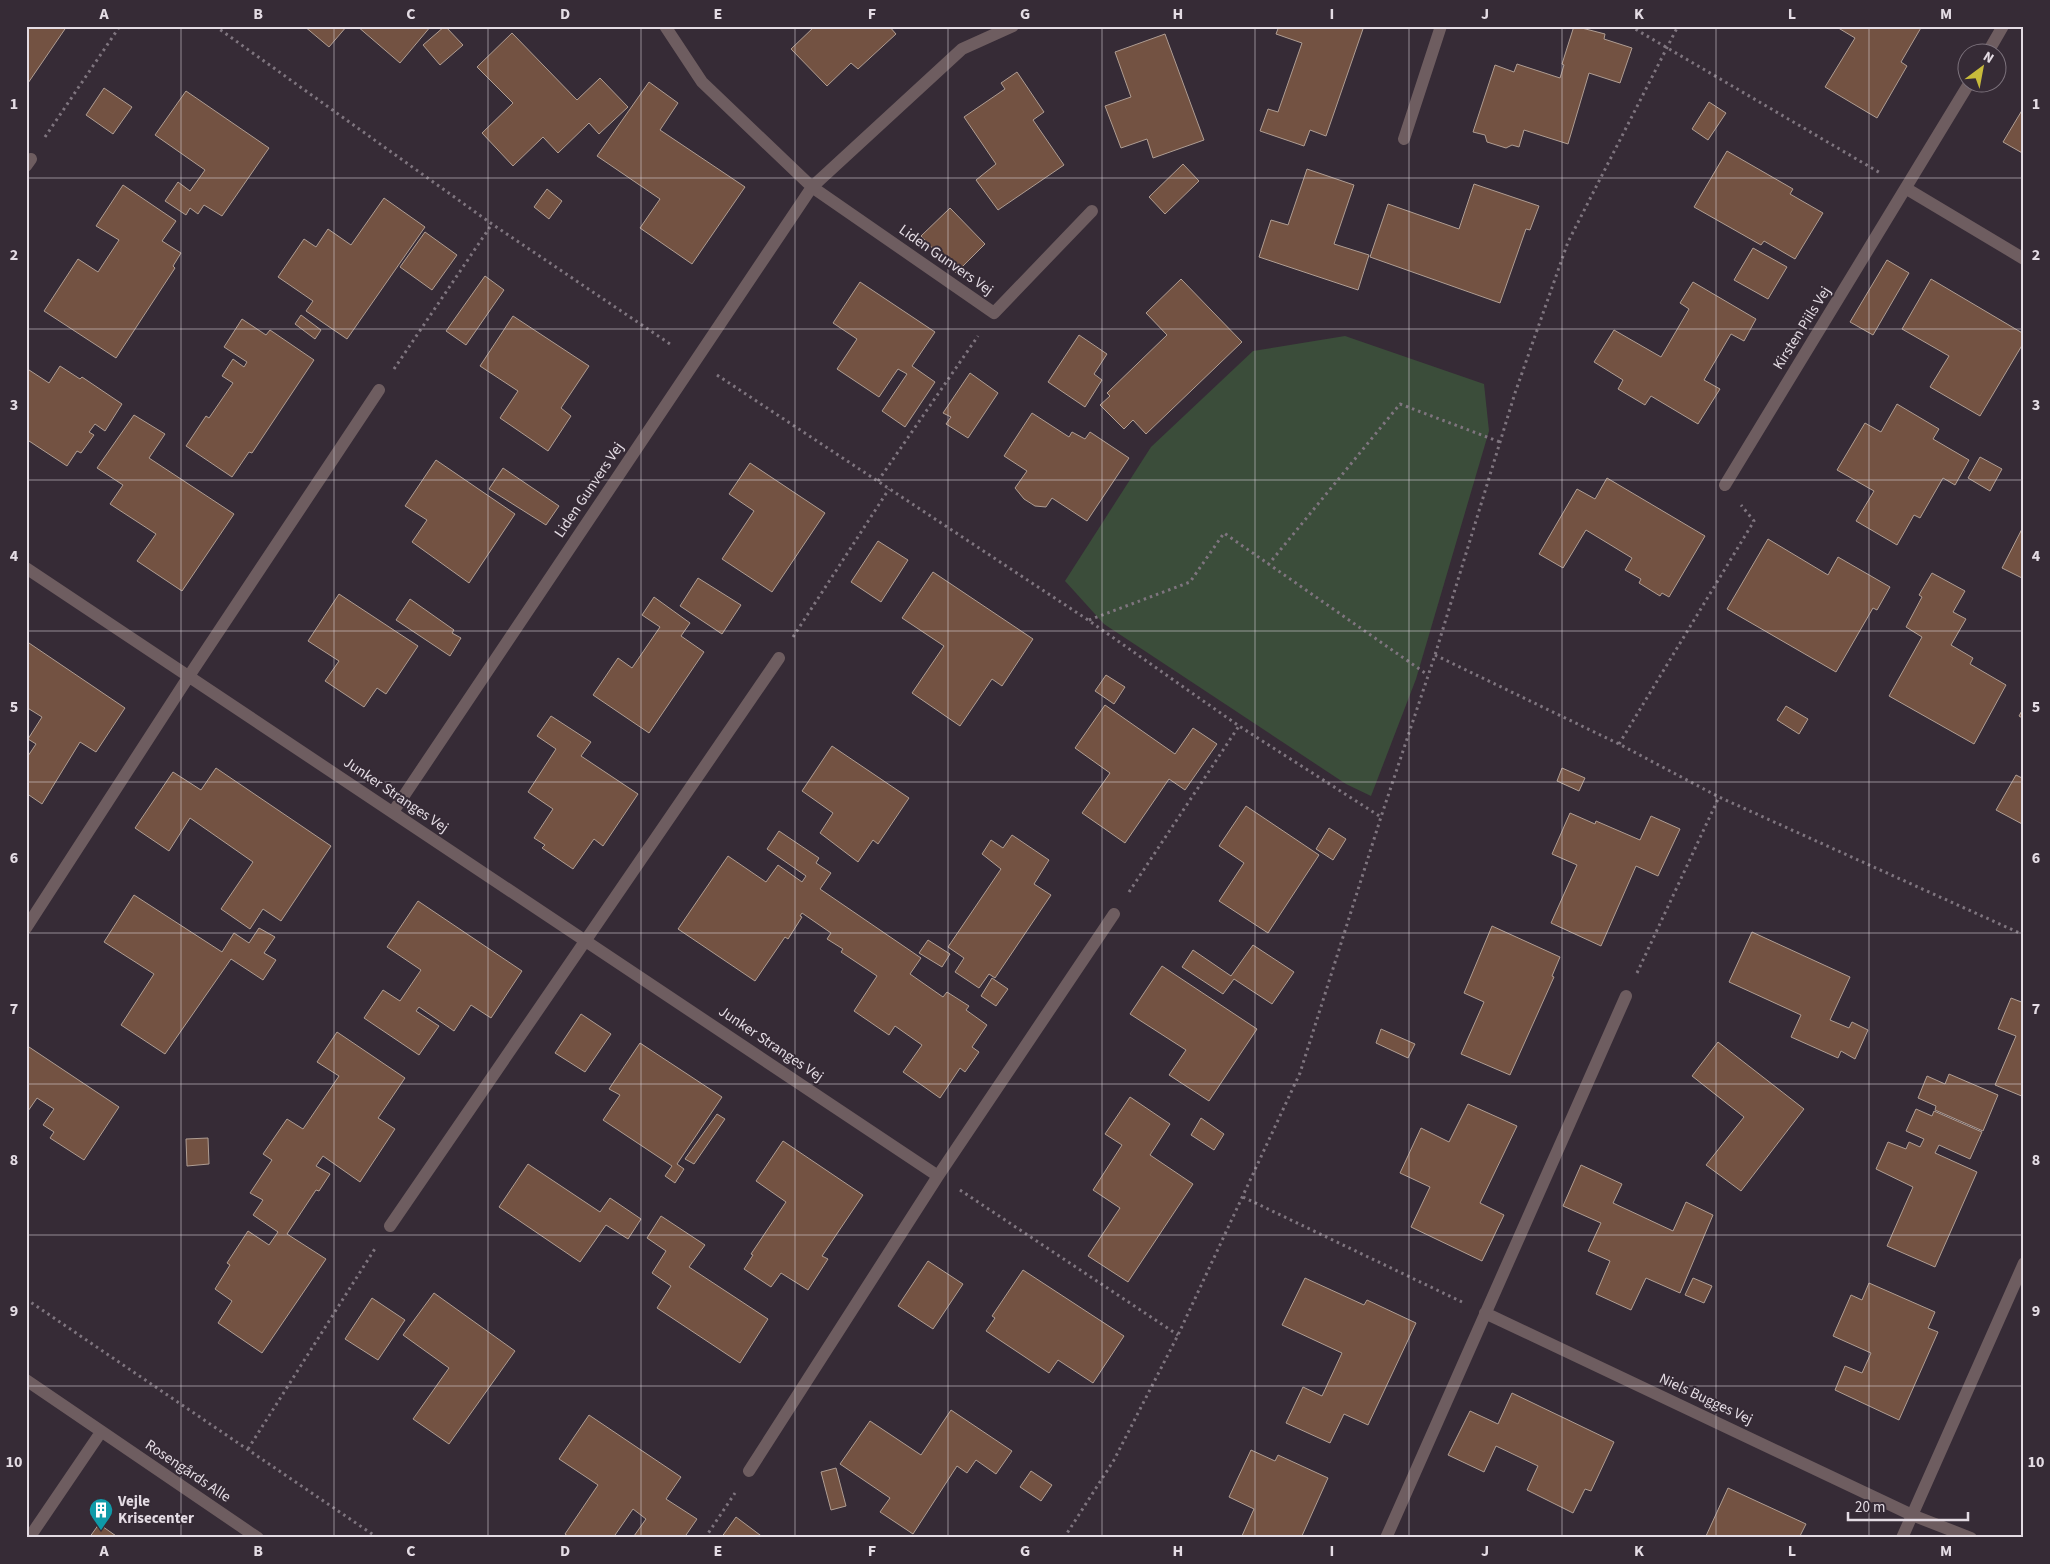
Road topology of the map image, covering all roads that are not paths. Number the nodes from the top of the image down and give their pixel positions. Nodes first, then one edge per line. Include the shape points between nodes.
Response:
1 (664, 26) edge
2 (1013, 26) edge
3 (1441, 26) edge
4 (2004, 26) edge
5 (1994, 42) edge
6 (1964, 92) edge
7 (1404, 140) dead end
8 (812, 187) junction
9 (1907, 189) junction
10 (1092, 211) dead end
11 (2024, 259) edge
12 (380, 390) road end
13 (1725, 485) road end
14 (26, 568) edge
15 (779, 658) road end
16 (189, 676) junction
17 (393, 812) junction
18 (1114, 914) road end
19 (26, 928) edge
20 (586, 940) junction
21 (1626, 996) road end
22 (938, 1176) junction
23 (390, 1226) road end
24 (2024, 1263) edge
25 (1485, 1313) junction
26 (26, 1380) edge
27 (101, 1432) junction
28 (749, 1471) road end
29 (1912, 1515) junction
30 (29, 1538) edge
31 (258, 1538) edge
32 (1386, 1538) edge
33 (1902, 1538) edge
34 (1971, 1538) edge

1 - 8 street, Liden Gunvers Vej via 702,82
2 - 8 street, Liden Gunvers Vej via 962,49
3 - 7 street
4 - 5 street
6 - 9 street, Kirsten Piils Vej
8 - 10 street, Liden Gunvers Vej via 994,313
8 - 17 street, Liden Gunvers Vej
9 - 11 street
9 - 13 street, Kirsten Piils Vej
12 - 16 street
14 - 16 street, Junker Stranges Vej
15 - 20 street
16 - 17 street, Junker Stranges Vej
16 - 19 street
17 - 20 street, Junker Stranges Vej
18 - 22 street
20 - 22 street, Junker Stranges Vej
20 - 23 street
21 - 25 street
22 - 28 street
24 - 29 street
25 - 29 street, Niels Bugges Vej
25 - 32 street
26 - 27 street, Rosengårds Alle
27 - 30 street
27 - 31 street, Rosengårds Alle
29 - 33 street
29 - 34 street, Niels Bugges Vej

